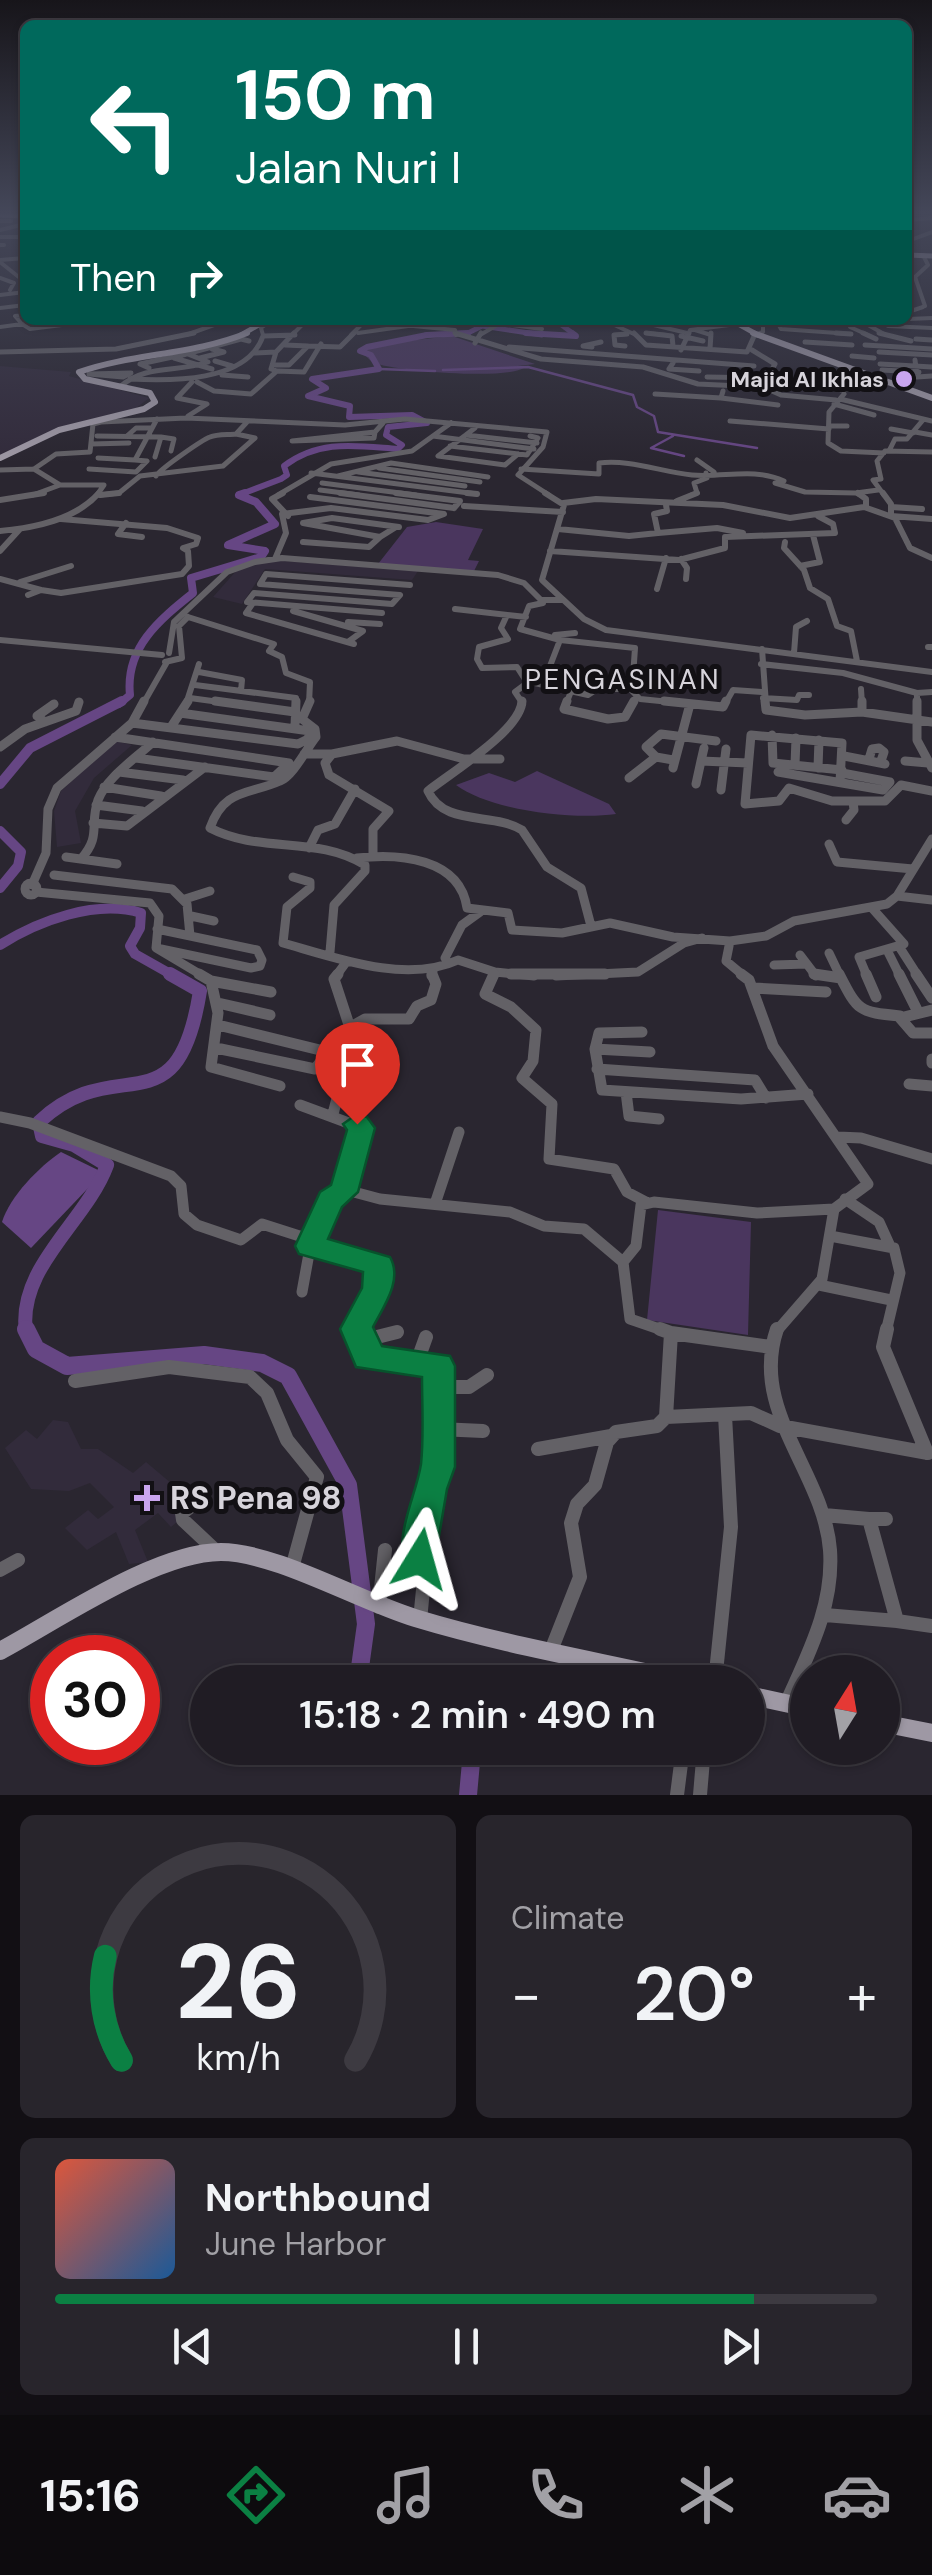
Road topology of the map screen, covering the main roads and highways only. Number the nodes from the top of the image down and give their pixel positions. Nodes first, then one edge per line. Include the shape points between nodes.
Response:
1 (260, 325) edge
2 (738, 325) edge
3 (932, 398) edge
4 (0, 458) edge
5 (0, 1651) edge
6 (621, 1665) edge
7 (765, 1699) edge
8 (790, 1705) edge
9 (900, 1727) edge
10 (932, 1733) edge

1 - 4 main road via 206,345 77,374 150,392 154,402 59,430
2 - 3 main road
5 - 6 main road via 165,1562 217,1552 252,1556 420,1620
7 - 8 main road
9 - 10 main road

